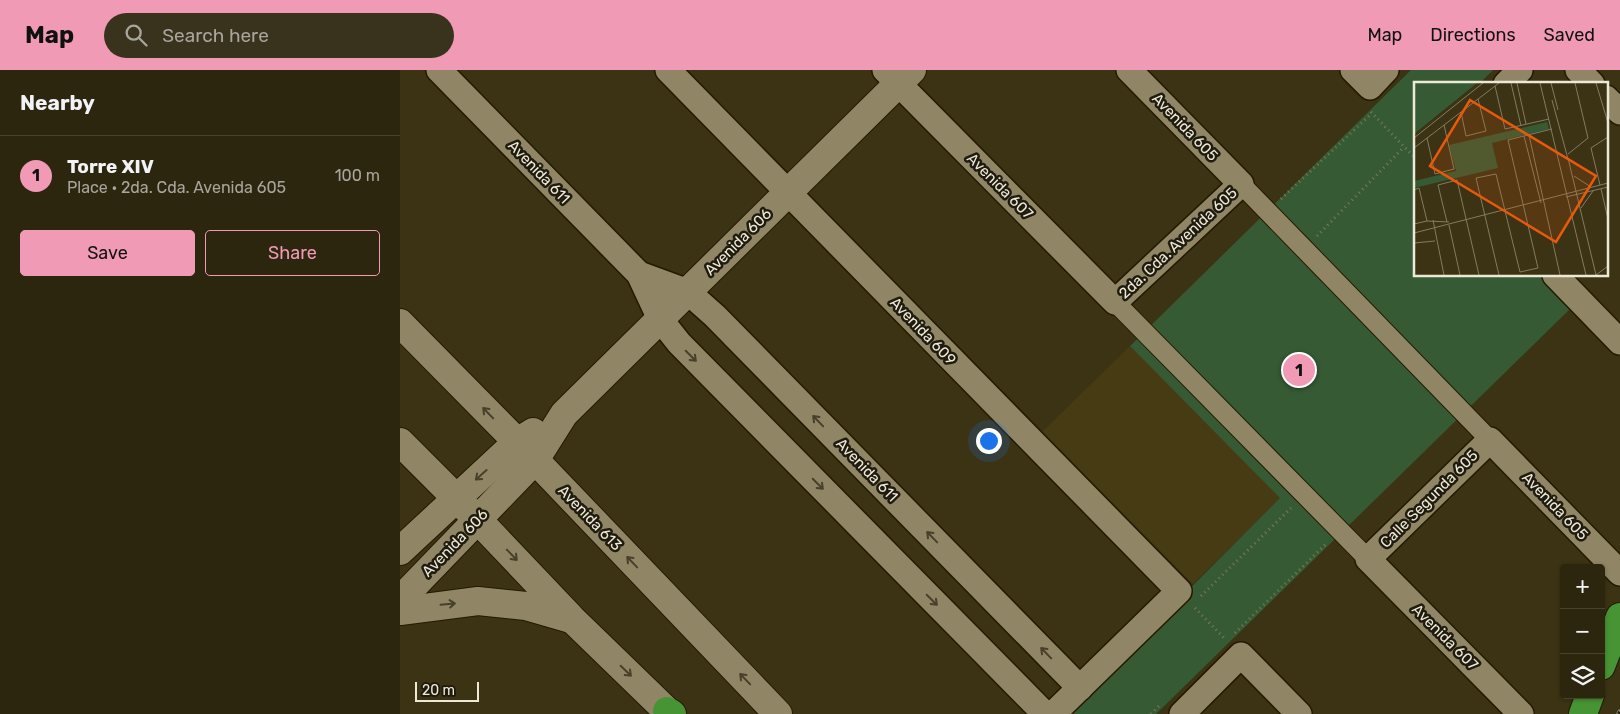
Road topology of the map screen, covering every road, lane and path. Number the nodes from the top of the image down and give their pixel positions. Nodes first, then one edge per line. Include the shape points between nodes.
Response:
1 (439, 70) edge
2 (668, 70) edge
3 (1129, 70) edge
4 (1520, 70) edge
5 (1578, 70) edge
6 (898, 74) edge
7 (1370, 76) edge
8 (1508, 82) edge
9 (1590, 82) edge
10 (1608, 100) edge
11 (1620, 112) edge
12 (1371, 114) junction
13 (1404, 147) junction
14 (1414, 157) edge
15 (1241, 184) junction
16 (788, 193) junction
17 (1267, 211) junction
18 (1304, 249) junction
19 (639, 274) junction
20 (1556, 276) edge
21 (688, 292) junction
22 (1115, 302) junction
23 (660, 319) junction
24 (400, 323) edge
25 (1620, 342) edge
26 (1490, 440) junction
27 (400, 442) edge
28 (526, 451) junction
29 (455, 498) junction
30 (478, 520) junction
31 (1340, 530) junction
32 (400, 551) edge
33 (1368, 560) junction
34 (1620, 573) edge
35 (1178, 591) junction
36 (402, 597) edge
37 (1620, 617) edge
38 (572, 619) junction
39 (1234, 648) junction
40 (1605, 656) edge
41 (1080, 688) junction
42 (1589, 699) edge
43 (1173, 707) edge
44 (670, 713) edge
45 (778, 714) edge
46 (1045, 714) edge
47 (1053, 714) edge
48 (1151, 714) edge
49 (1299, 714) edge
50 (1521, 714) edge
51 (1583, 714) edge

1 - 19 street, Avenida 611
2 - 16 street, Avenida 609
3 - 15 street, Avenida 605
4 - 8 street
5 - 9 street
6 - 16 street, Avenida 606
6 - 22 street, Avenida 607
7 - 12 path
10 - 11 street
12 - 13 path
12 - 17 path
13 - 14 path
13 - 18 path
15 - 17 street
15 - 22 street, 2da. Cda. Avenida 605
16 - 21 street, Avenida 606
16 - 35 street, Avenida 609
17 - 18 street
18 - 26 street
19 - 21 street, Avenida 611
19 - 23 street, Avenida 611
20 - 25 street
21 - 23 street, Avenida 606
41 -> 21 street, Avenida 611
22 - 31 street
23 - 28 street, Avenida 606
23 -> 46 street, Avenida 611 via 679,343
28 -> 24 street, Avenida 613
26 - 33 street, Calle Segunda 605
26 - 34 street, Avenida 605
27 - 29 street
28 -> 29 street, Avenida 606
28 - 30 street, Avenida 606
45 -> 28 street, Avenida 613
29 - 30 street
29 - 32 street, Avenida 606
30 - 36 street, Avenida 606
30 -> 38 street
31 - 33 street
31 - 39 path
33 - 50 street, Avenida 607
35 - 39 path
35 - 41 street
36 -> 38 street via 526,606
37 - 40 highway
38 -> 44 street
39 - 43 street
39 - 49 street
41 - 47 street
42 - 51 highway
43 - 48 path

